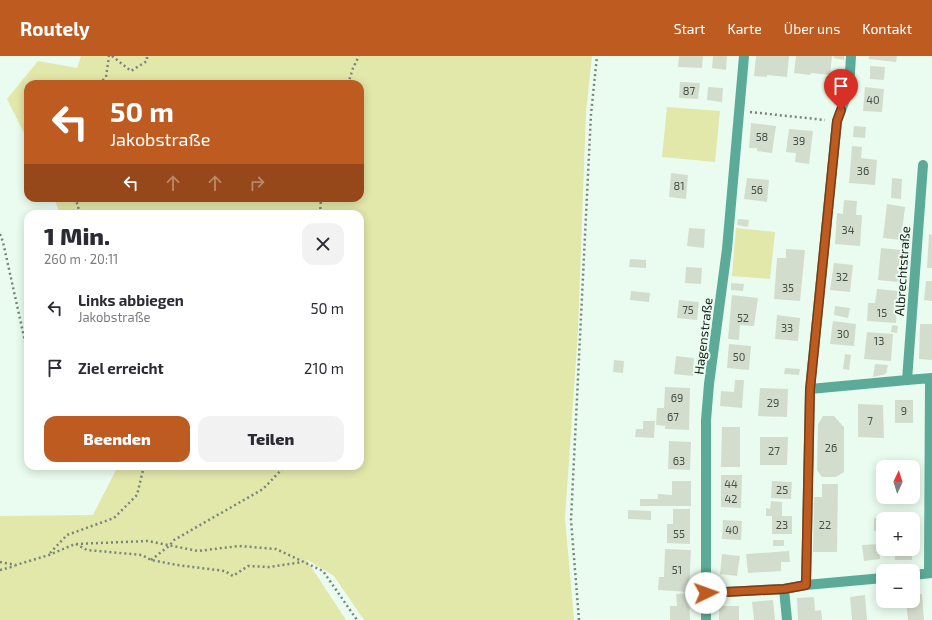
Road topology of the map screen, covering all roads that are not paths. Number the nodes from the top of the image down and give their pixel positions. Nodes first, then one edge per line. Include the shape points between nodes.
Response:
1 (744, 56) edge
2 (851, 56) edge
3 (923, 165) dead end
4 (931, 379) edge
5 (907, 380) junction
6 (810, 390) junction
7 (930, 573) edge
8 (920, 574) edge
9 (876, 579) edge
10 (806, 585) junction
11 (784, 589) junction
12 (706, 593) junction
13 (706, 620) edge
14 (787, 620) edge

1 - 12 street, Hagenstraße via 727,249 706,420
2 - 6 street via 849,89 837,121
3 - 5 street, Albrechtstraße
4 - 5 street
4 - 7 street
5 - 6 street
6 - 10 street
7 - 8 street
9 - 10 street
10 - 11 street
11 - 12 street
11 - 14 street
12 - 13 street, Hagenstraße

